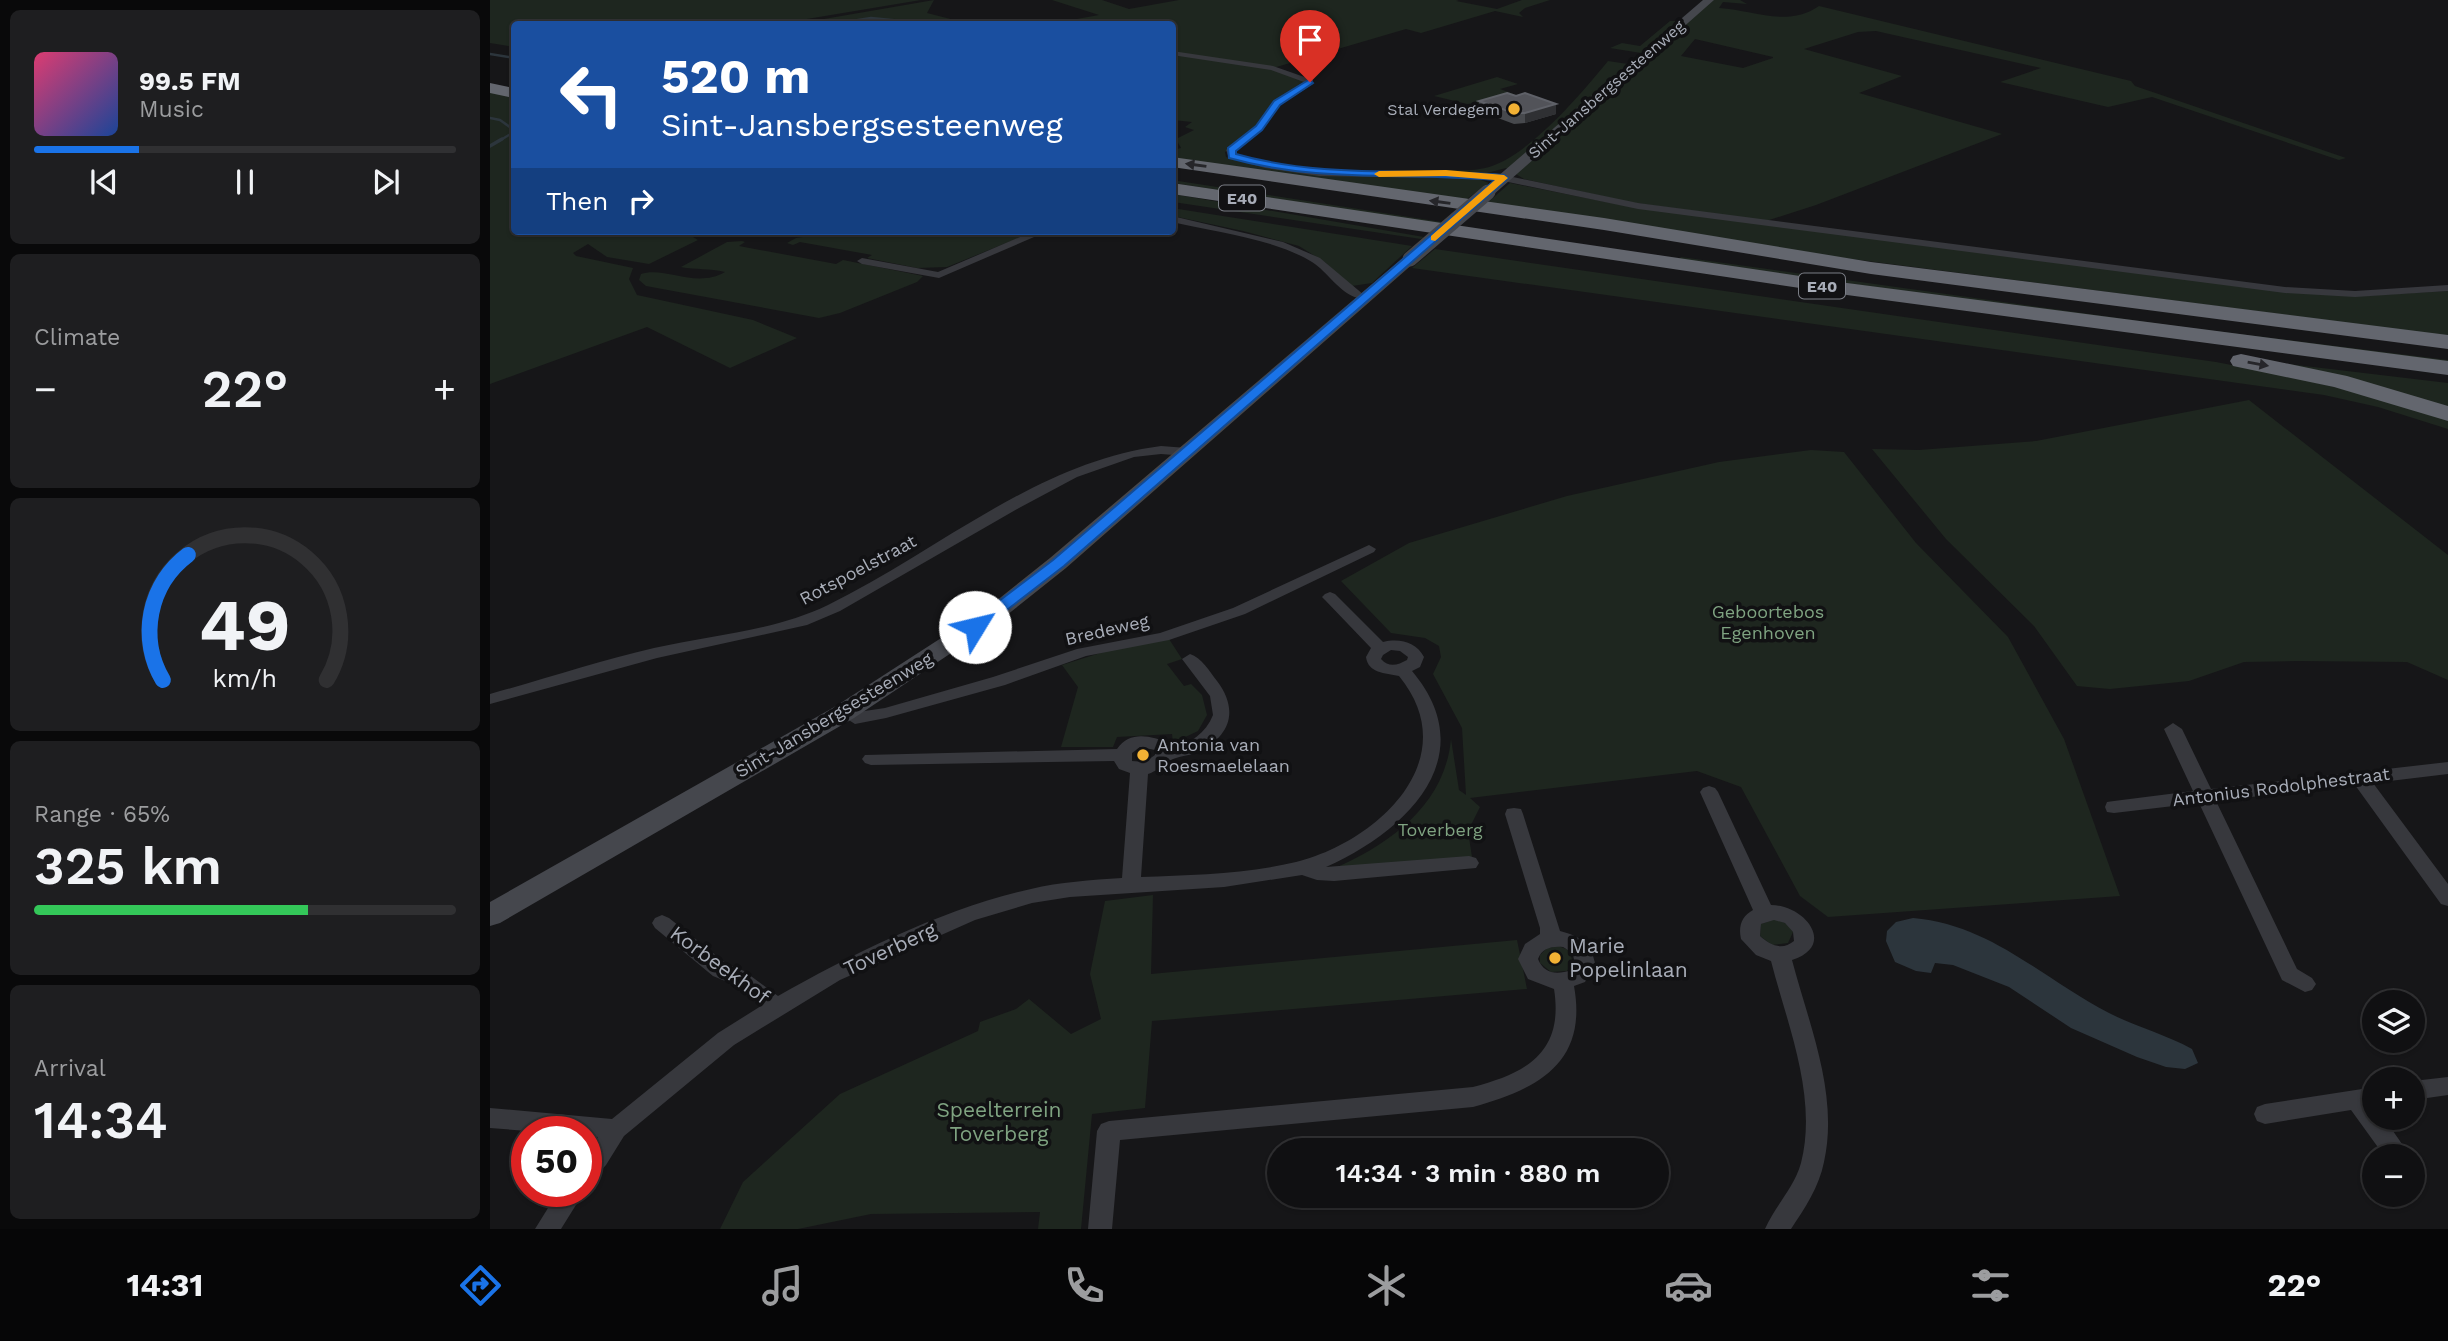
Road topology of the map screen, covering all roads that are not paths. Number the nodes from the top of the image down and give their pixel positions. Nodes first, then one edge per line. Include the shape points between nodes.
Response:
1 (1709, 0) edge
2 (1176, 54) edge
3 (490, 73) edge
4 (511, 76) edge
5 (490, 83) edge
6 (511, 86) edge
7 (490, 88) edge
8 (511, 92) edge
9 (1176, 163) edge
10 (1176, 177) edge
11 (1504, 178) junction
12 (1176, 189) edge
13 (1488, 192) joint
14 (1508, 212) junction
15 (1176, 220) edge
16 (1458, 232) junction
17 (1034, 235) edge
18 (862, 261) dead end
19 (1826, 274) junction
20 (2448, 288) edge
21 (1357, 295) dead end
22 (2045, 330) junction
23 (2188, 335) junction
24 (2448, 342) edge
25 (2448, 354) edge
26 (2448, 368) edge
27 (2448, 414) edge
28 (1187, 452) junction
29 (1369, 549) dead end
30 (1330, 597) dead end
31 (1381, 649) junction
32 (1190, 659) dead end
33 (1403, 670) junction
34 (490, 699) edge
35 (845, 712) junction
36 (2173, 729) dead end
37 (1122, 755) junction
38 (1164, 755) junction
39 (871, 759) dead end
40 (2448, 768) edge
41 (1139, 769) junction
42 (2360, 778) junction
43 (1709, 792) dead end
44 (2204, 796) junction
45 (2114, 807) dead end
46 (1514, 814) dead end
47 (1469, 863) dead end
48 (1302, 867) junction
49 (1131, 885) junction
50 (2448, 899) edge
51 (1766, 913) junction
52 (490, 915) edge
53 (662, 923) dead end
54 (1550, 939) junction
55 (1780, 954) junction
56 (1563, 982) junction
57 (2305, 984) dead end
58 (777, 1007) junction
59 (2448, 1086) edge
60 (2425, 1089) edge
61 (2362, 1098) edge
62 (2265, 1114) dead end
63 (490, 1118) edge
64 (616, 1129) junction
65 (602, 1152) edge
66 (562, 1207) edge
67 (547, 1229) edge
68 (1100, 1229) edge
69 (1777, 1229) edge

1 - 11 main road, Sint-Jansbergsesteenweg
2 - 11 street via 1273,68 1310,82 1277,103 1259,128 1231,150 1232,156 1244,161 1319,173
3 - 4 highway
5 - 6 highway
7 - 8 highway
14 -> 9 highway
10 - 19 highway, E40
11 - 13 main road, Sint-Jansbergsesteenweg
11 - 20 street via 1638,206 2285,290 2355,294
12 - 16 highway, E40
13 - 28 main road, Sint-Jansbergsesteenweg, bridge
14 - 19 highway via 1803,265
14 - 24 highway via 1884,270
15 - 21 street via 1279,244 1316,260
16 - 22 highway via 1490,243 1719,283
16 - 23 highway, E40
17 - 18 street via 939,275
19 - 25 highway, E40
22 - 23 highway
22 -> 27 highway via 2272,366
23 - 26 highway, E40
28 - 34 street, Rotspoelstraat via 1146,452 1081,470 801,622 655,653
28 - 35 main road, Sint-Jansbergsesteenweg via 994,614
29 - 35 street, Bredeweg via 1239,611 1163,637 1083,652 886,713 855,718
30 - 31 street
31 - 33 street via 1373,658 1376,665
31 - 33 street via 1395,645 1413,650 1415,663
32 - 38 street via 1220,700 1222,721 1199,745
33 - 48 street, Toverberg via 1423,695 1432,718 1431,756 1421,784 1395,816 1369,835
35 - 52 main road, Sint-Jansbergsesteenweg
36 - 44 street
37 - 38 street via 1129,746 1148,741 1159,743
37 - 39 street
37 - 41 street via 1125,765
38 - 41 street via 1156,765
40 - 42 street, Antonius Rodolphestraat
41 - 49 street
42 - 44 street, Antonius Rodolphestraat
42 - 50 street
43 - 51 street
44 - 45 street, Antonius Rodolphestraat
44 - 57 street via 2289,974
46 - 54 street
47 - 48 street, Toverberg via 1334,874
48 - 49 street, Toverberg via 1264,875
49 - 58 street, Toverberg via 1043,894 954,919 827,978
51 - 55 street via 1752,919 1748,932 1756,946
51 - 55 street via 1784,914 1803,929 1800,948
53 - 58 street, Korbeekhof via 720,970
54 - 56 street via 1535,945 1530,966 1542,979
54 - 56 street via 1567,940 1585,956 1578,976
55 - 69 street via 1811,1073 1818,1139 1801,1197
56 - 68 street via 1569,1006 1557,1052 1537,1071 1503,1090 1473,1097 1109,1131
58 - 64 street, Toverberg via 726,1038
59 - 60 street
61 - 62 street
63 - 64 street
64 - 65 street, Toverberg
66 - 67 street

